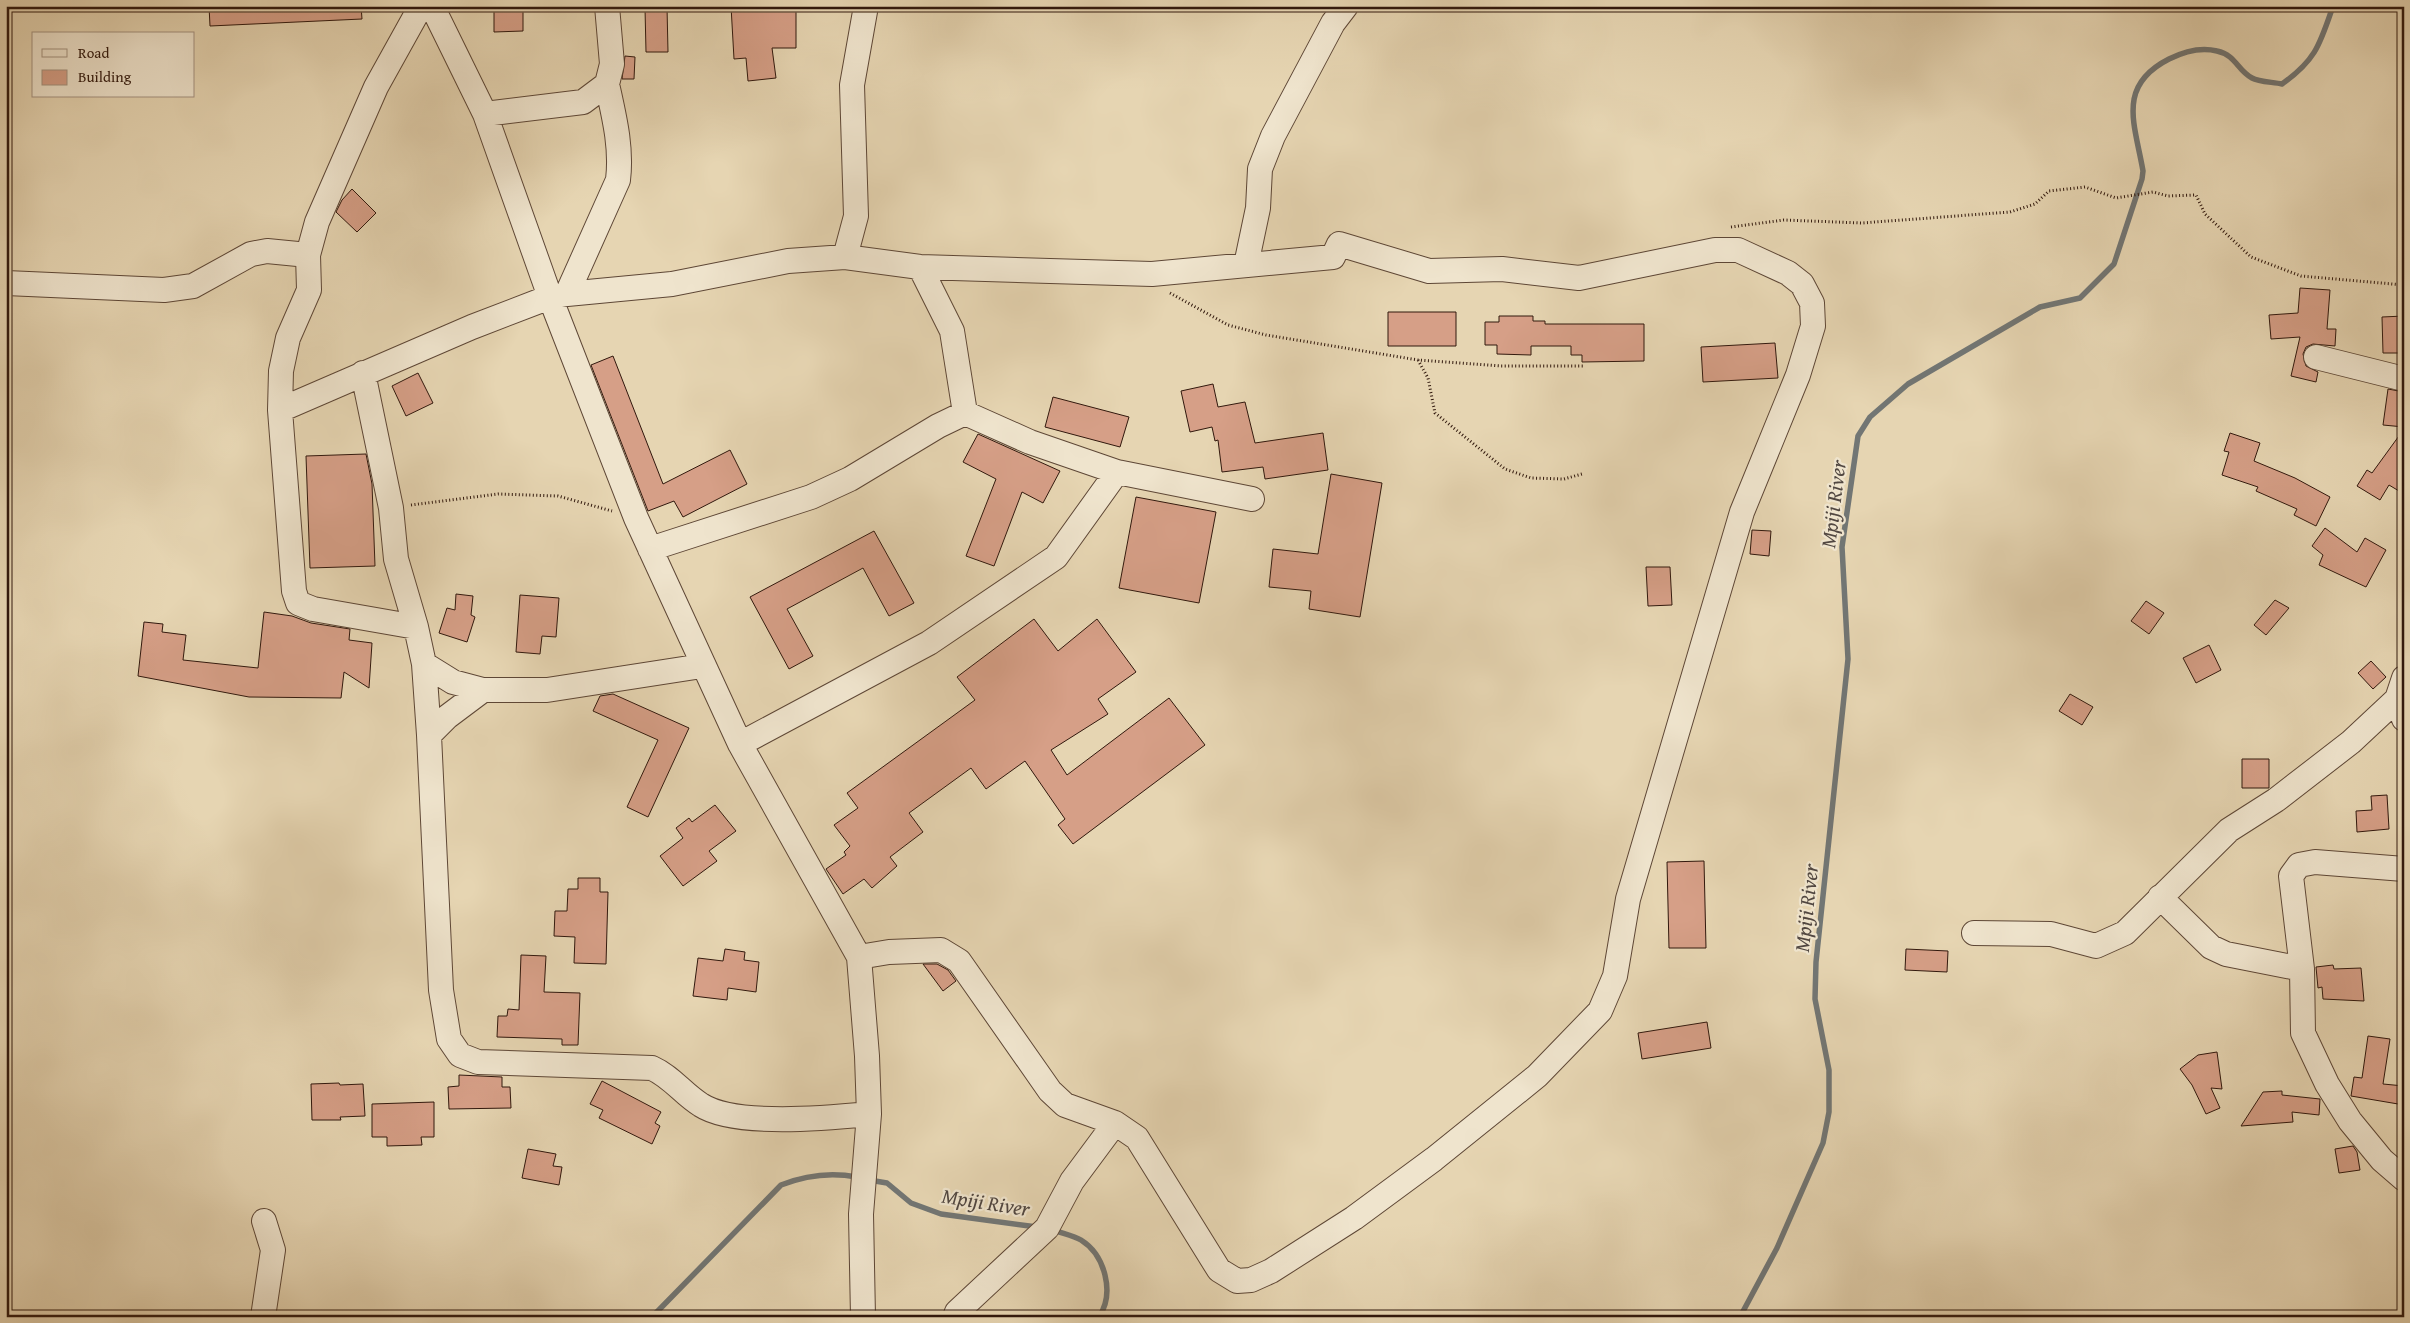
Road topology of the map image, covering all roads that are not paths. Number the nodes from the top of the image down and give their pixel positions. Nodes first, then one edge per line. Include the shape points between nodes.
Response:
1 (421, 6) edge
2 (432, 6) edge
3 (607, 6) edge
4 (866, 6) edge
5 (1346, 6) edge
6 (607, 84) junction
7 (485, 114) junction
8 (308, 255) junction
9 (845, 257) junction
10 (1246, 265) junction
11 (920, 268) junction
12 (6, 283) edge
13 (558, 295) junction
14 (2316, 356) dead end
15 (363, 373) junction
16 (2404, 379) edge
17 (280, 410) junction
18 (965, 413) junction
19 (1117, 472) junction
20 (1252, 499) dead end
21 (650, 549) junction
22 (416, 627) junction
23 (424, 664) junction
24 (702, 666) junction
25 (483, 690) junction
26 (2402, 699) edge
27 (430, 735) junction
28 (740, 744) junction
29 (2404, 869) edge
30 (2160, 897) junction
31 (1974, 933) dead end
32 (859, 957) junction
33 (2302, 969) junction
34 (868, 1114) junction
35 (1115, 1123) junction
36 (2404, 1179) edge
37 (264, 1221) dead end
38 (263, 1317) edge
39 (864, 1317) edge
40 (955, 1317) edge

1 - 8 street via 376,87 316,222
2 - 7 street
3 - 6 street via 612,64
4 - 9 street via 852,85 856,216
5 - 10 street via 1328,31 1273,136 1260,170 1258,208
6 - 7 street via 583,102
6 - 13 street via 617,127 618,180
7 - 13 street
8 - 12 street via 267,251 251,254 192,286 164,290
8 - 17 street via 309,290 288,338 281,371
9 - 11 street
9 - 13 street via 788,261 672,284
10 - 11 street via 1152,274
10 - 35 street via 1333,257 1339,244 1429,271 1502,269 1579,278 1714,250 1738,250 1788,273 1802,284 1812,302 1813,326 1798,375 1742,512 1628,900 1615,976 1600,1010 1536,1076 1434,1158 1354,1218 1271,1271 1251,1280 1237,1281 1219,1270 1137,1138
11 - 18 street via 952,331
13 - 15 street
13 - 21 street via 636,518
14 - 16 street
15 - 17 street
15 - 22 street via 391,508 396,559
17 - 22 street via 294,591 298,602 313,609
18 - 19 street via 1030,442
18 - 21 street via 850,479 811,497
19 - 20 street
19 - 28 street via 1056,557 929,643
21 - 24 street
22 - 23 street
23 - 25 street via 453,682
23 - 27 street
24 - 25 street via 547,690
24 - 28 street
25 - 27 street via 447,717
26 - 30 street via 2276,800 2229,830
27 - 34 street via 441,990 449,1039 460,1055 478,1062 652,1068 667,1075 701,1105 718,1113 772,1119
28 - 32 street
29 - 33 street via 2315,862 2299,865 2291,876
30 - 31 street via 2126,933 2096,946 2051,934
30 - 33 street via 2211,947 2226,954
32 - 34 street
32 - 35 street via 942,950 959,961 1050,1091 1066,1105
33 - 36 street via 2304,1033 2327,1084 2350,1121 2382,1160
34 - 39 street via 861,1214
35 - 40 street via 1072,1181 1047,1228
37 - 38 street via 273,1250

